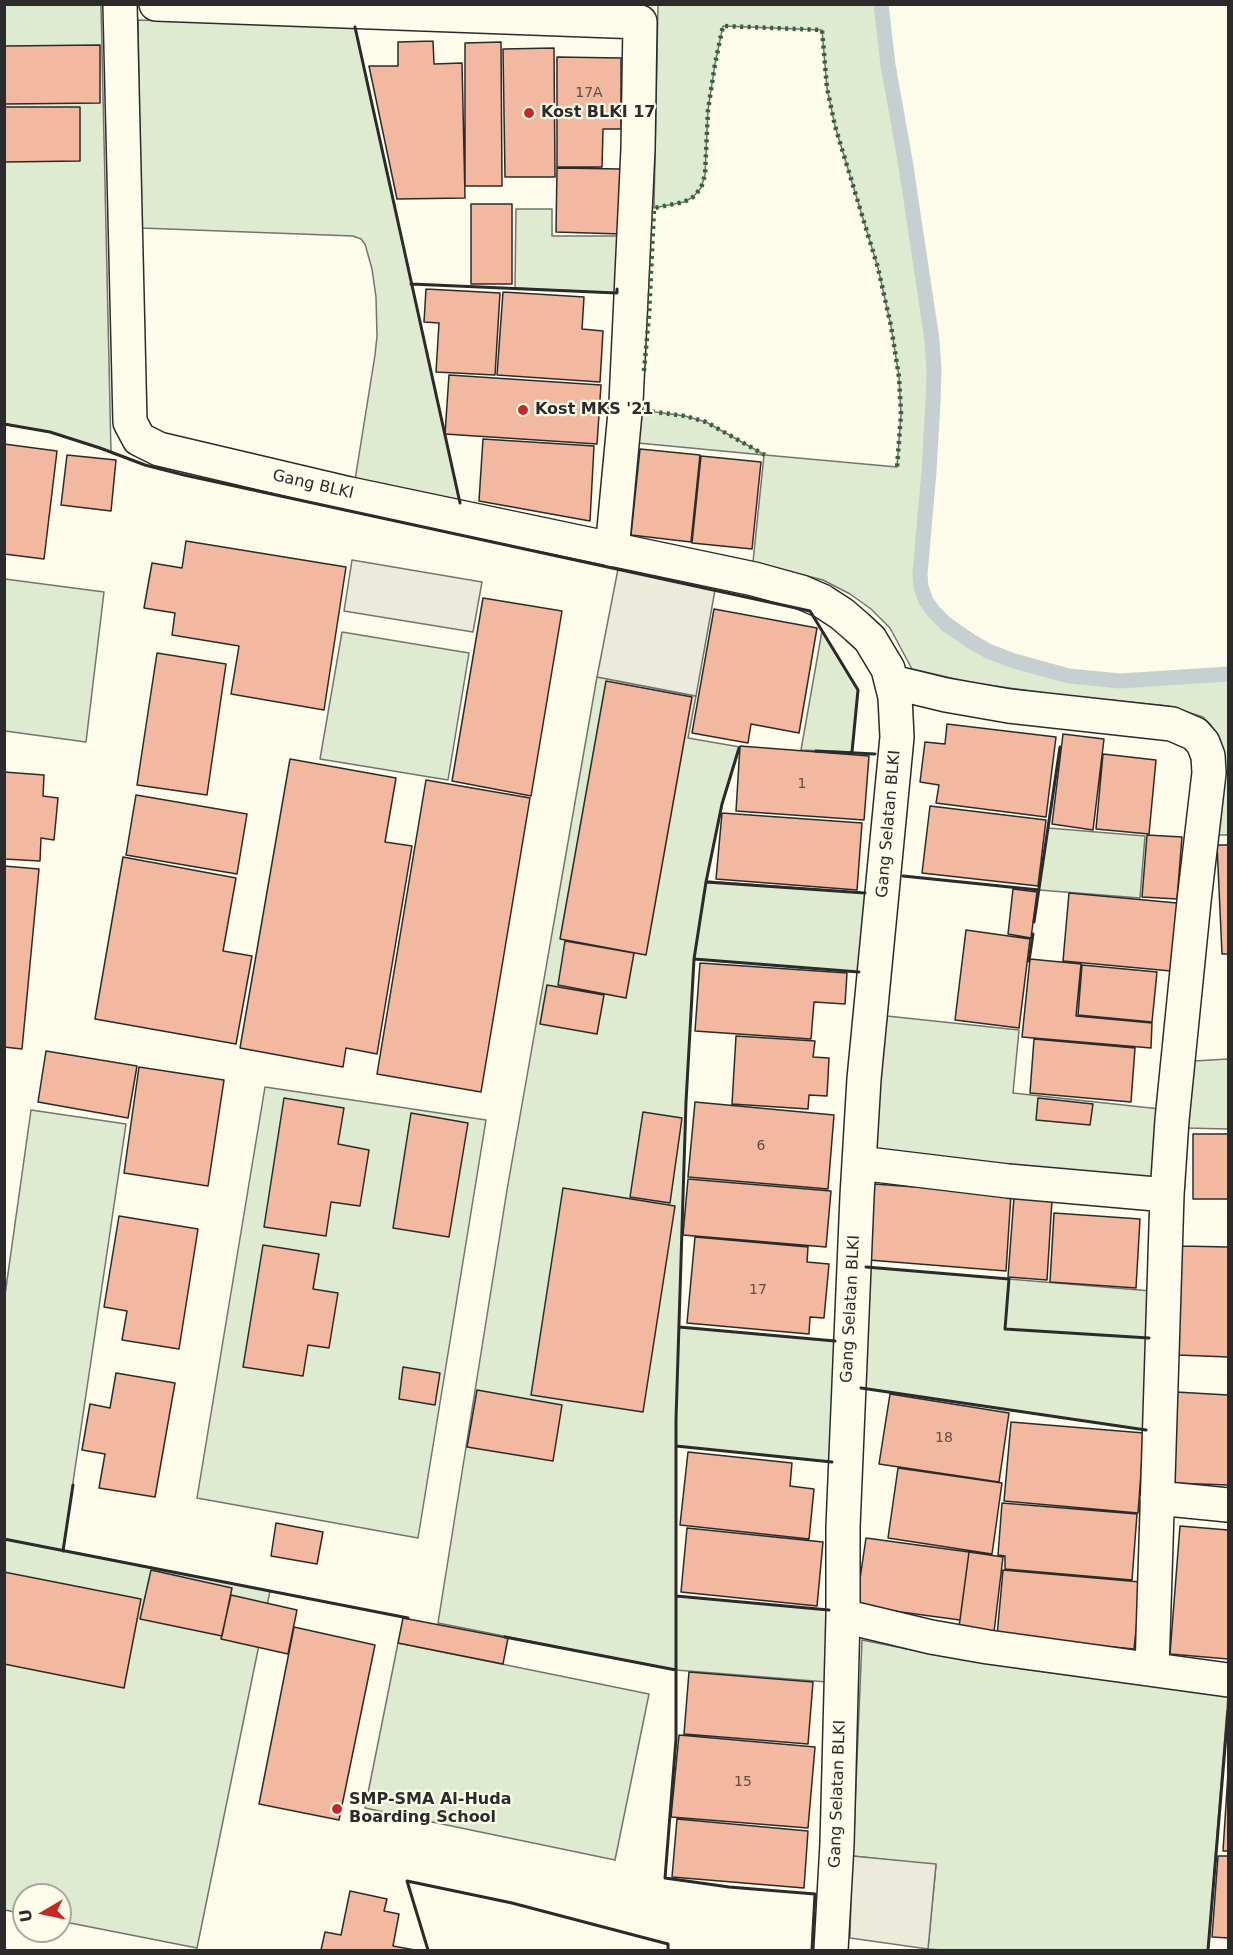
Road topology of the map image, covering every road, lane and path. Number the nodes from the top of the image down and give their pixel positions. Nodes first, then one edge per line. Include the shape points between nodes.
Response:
1 (120, 4) edge
2 (156, 4) edge
3 (640, 13) edge
4 (612, 550) junction
5 (890, 676) junction
6 (859, 1163) junction
7 (1167, 1196) junction
8 (1158, 1498) junction
9 (1228, 1505) edge
10 (843, 1616) junction
11 (1152, 1670) junction
12 (1228, 1680) edge
13 (831, 1950) edge

1 - 4 street, Gang BLKI via 130,422 139,439 159,449 316,486
2 - 3 street
3 - 4 street via 627,391
4 - 5 street, Gang BLKI via 754,579 822,601 870,639
5 - 6 street, Gang Selatan BLKI via 897,737
5 - 7 street via 946,695 1009,706 1172,724 1195,734 1203,743 1209,773
6 - 7 street
6 - 10 street, Gang Selatan BLKI via 844,1492
7 - 8 street
8 - 9 street
8 - 11 street
10 - 11 street via 931,1638
10 - 13 street, Gang Selatan BLKI
11 - 12 street

